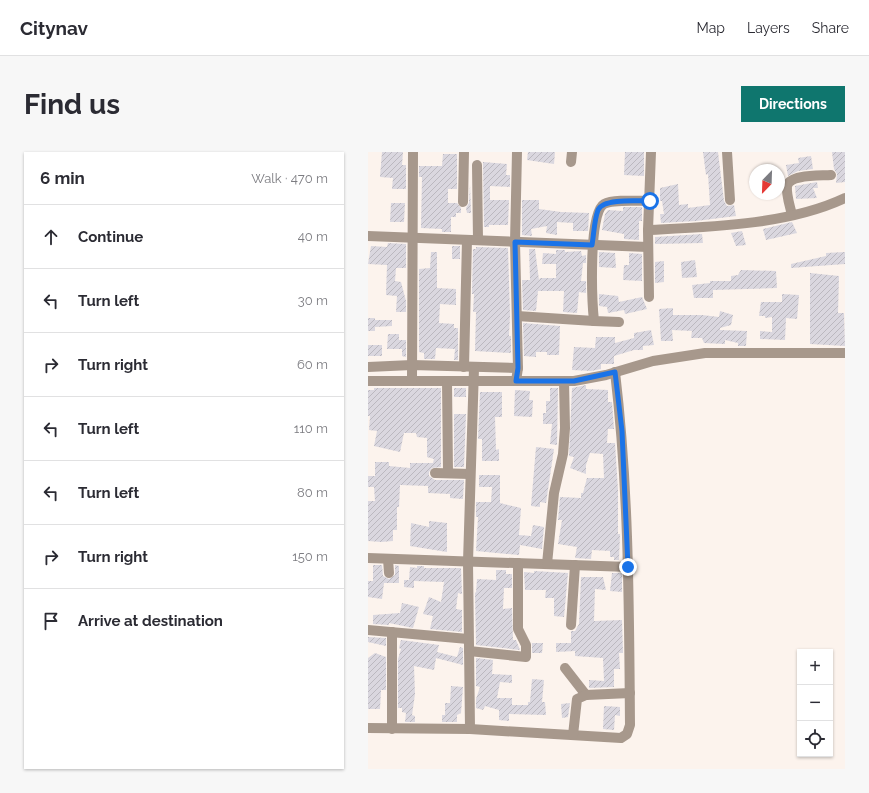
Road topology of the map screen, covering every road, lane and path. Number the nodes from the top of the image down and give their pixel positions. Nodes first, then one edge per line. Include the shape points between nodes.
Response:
1 (413, 152) edge
2 (464, 152) edge
3 (517, 152) edge
4 (651, 152) edge
5 (727, 152) edge
6 (477, 165) dead end
7 (831, 175) dead end
8 (845, 198) edge
9 (730, 200) dead end
10 (650, 201) junction
11 (463, 202) dead end
12 (792, 215) junction
13 (648, 230) junction
14 (368, 236) edge
15 (414, 238) junction
16 (467, 240) junction
17 (478, 240) junction
18 (515, 242) junction
19 (592, 245) junction
20 (648, 247) junction
21 (649, 297) dead end
22 (517, 316) junction
23 (594, 321) junction
24 (619, 322) dead end
25 (845, 353) edge
26 (368, 367) edge
27 (469, 367) junction
28 (615, 372) junction
29 (412, 373) junction
30 (517, 374) junction
31 (368, 381) edge
32 (447, 381) junction
33 (473, 381) junction
34 (564, 381) junction
35 (435, 473) dead end
36 (448, 473) junction
37 (470, 474) junction
38 (368, 558) edge
39 (388, 559) junction
40 (468, 562) junction
41 (518, 564) junction
42 (547, 564) junction
43 (575, 565) junction
44 (628, 567) junction
45 (389, 573) dead end
46 (571, 625) dead end
47 (368, 630) edge
48 (392, 632) junction
49 (468, 639) junction
50 (469, 651) junction
51 (565, 668) dead end
52 (630, 693) junction
53 (586, 695) junction
54 (368, 728) edge
55 (392, 729) junction
56 (470, 729) junction
57 (573, 735) junction

1 - 15 street
2 - 11 street
3 - 18 street
4 - 10 street
5 - 9 street
6 - 17 street
7 - 12 street via 790,180 787,191
8 - 12 street via 833,204
10 - 13 street
10 - 19 street via 604,204 599,208
12 - 13 street via 738,224
13 - 20 street
14 - 15 street
15 - 16 street
15 - 29 street
16 - 17 street
16 - 27 street
17 - 18 street
18 - 19 street
18 - 22 street
19 - 20 street
19 - 23 street
20 - 21 street
22 - 23 street
22 - 30 street
23 - 24 street
25 - 28 street via 705,353 653,361
26 - 29 street
27 - 29 street
27 - 30 street
27 - 33 street
28 - 34 street
28 - 44 street via 622,431
29 - 31 street
29 - 32 street
30 - 33 street
30 - 34 street
32 - 33 street
32 - 36 street
33 - 37 street
34 - 42 street via 563,454 554,493
35 - 36 street
36 - 37 street
37 - 40 street
38 - 39 street
39 - 40 street
39 - 45 street
40 - 41 street
40 - 49 street
41 - 42 street
41 - 50 street via 518,629 526,645 526,657
42 - 43 street
43 - 44 street
43 - 46 street
44 - 52 street
47 - 48 street
48 - 49 street
48 - 55 street
49 - 50 street
50 - 56 street
51 - 53 street
52 - 53 street
52 - 57 street via 630,729 627,734 621,738
53 - 57 street via 576,702
54 - 55 street
55 - 56 street
56 - 57 street

